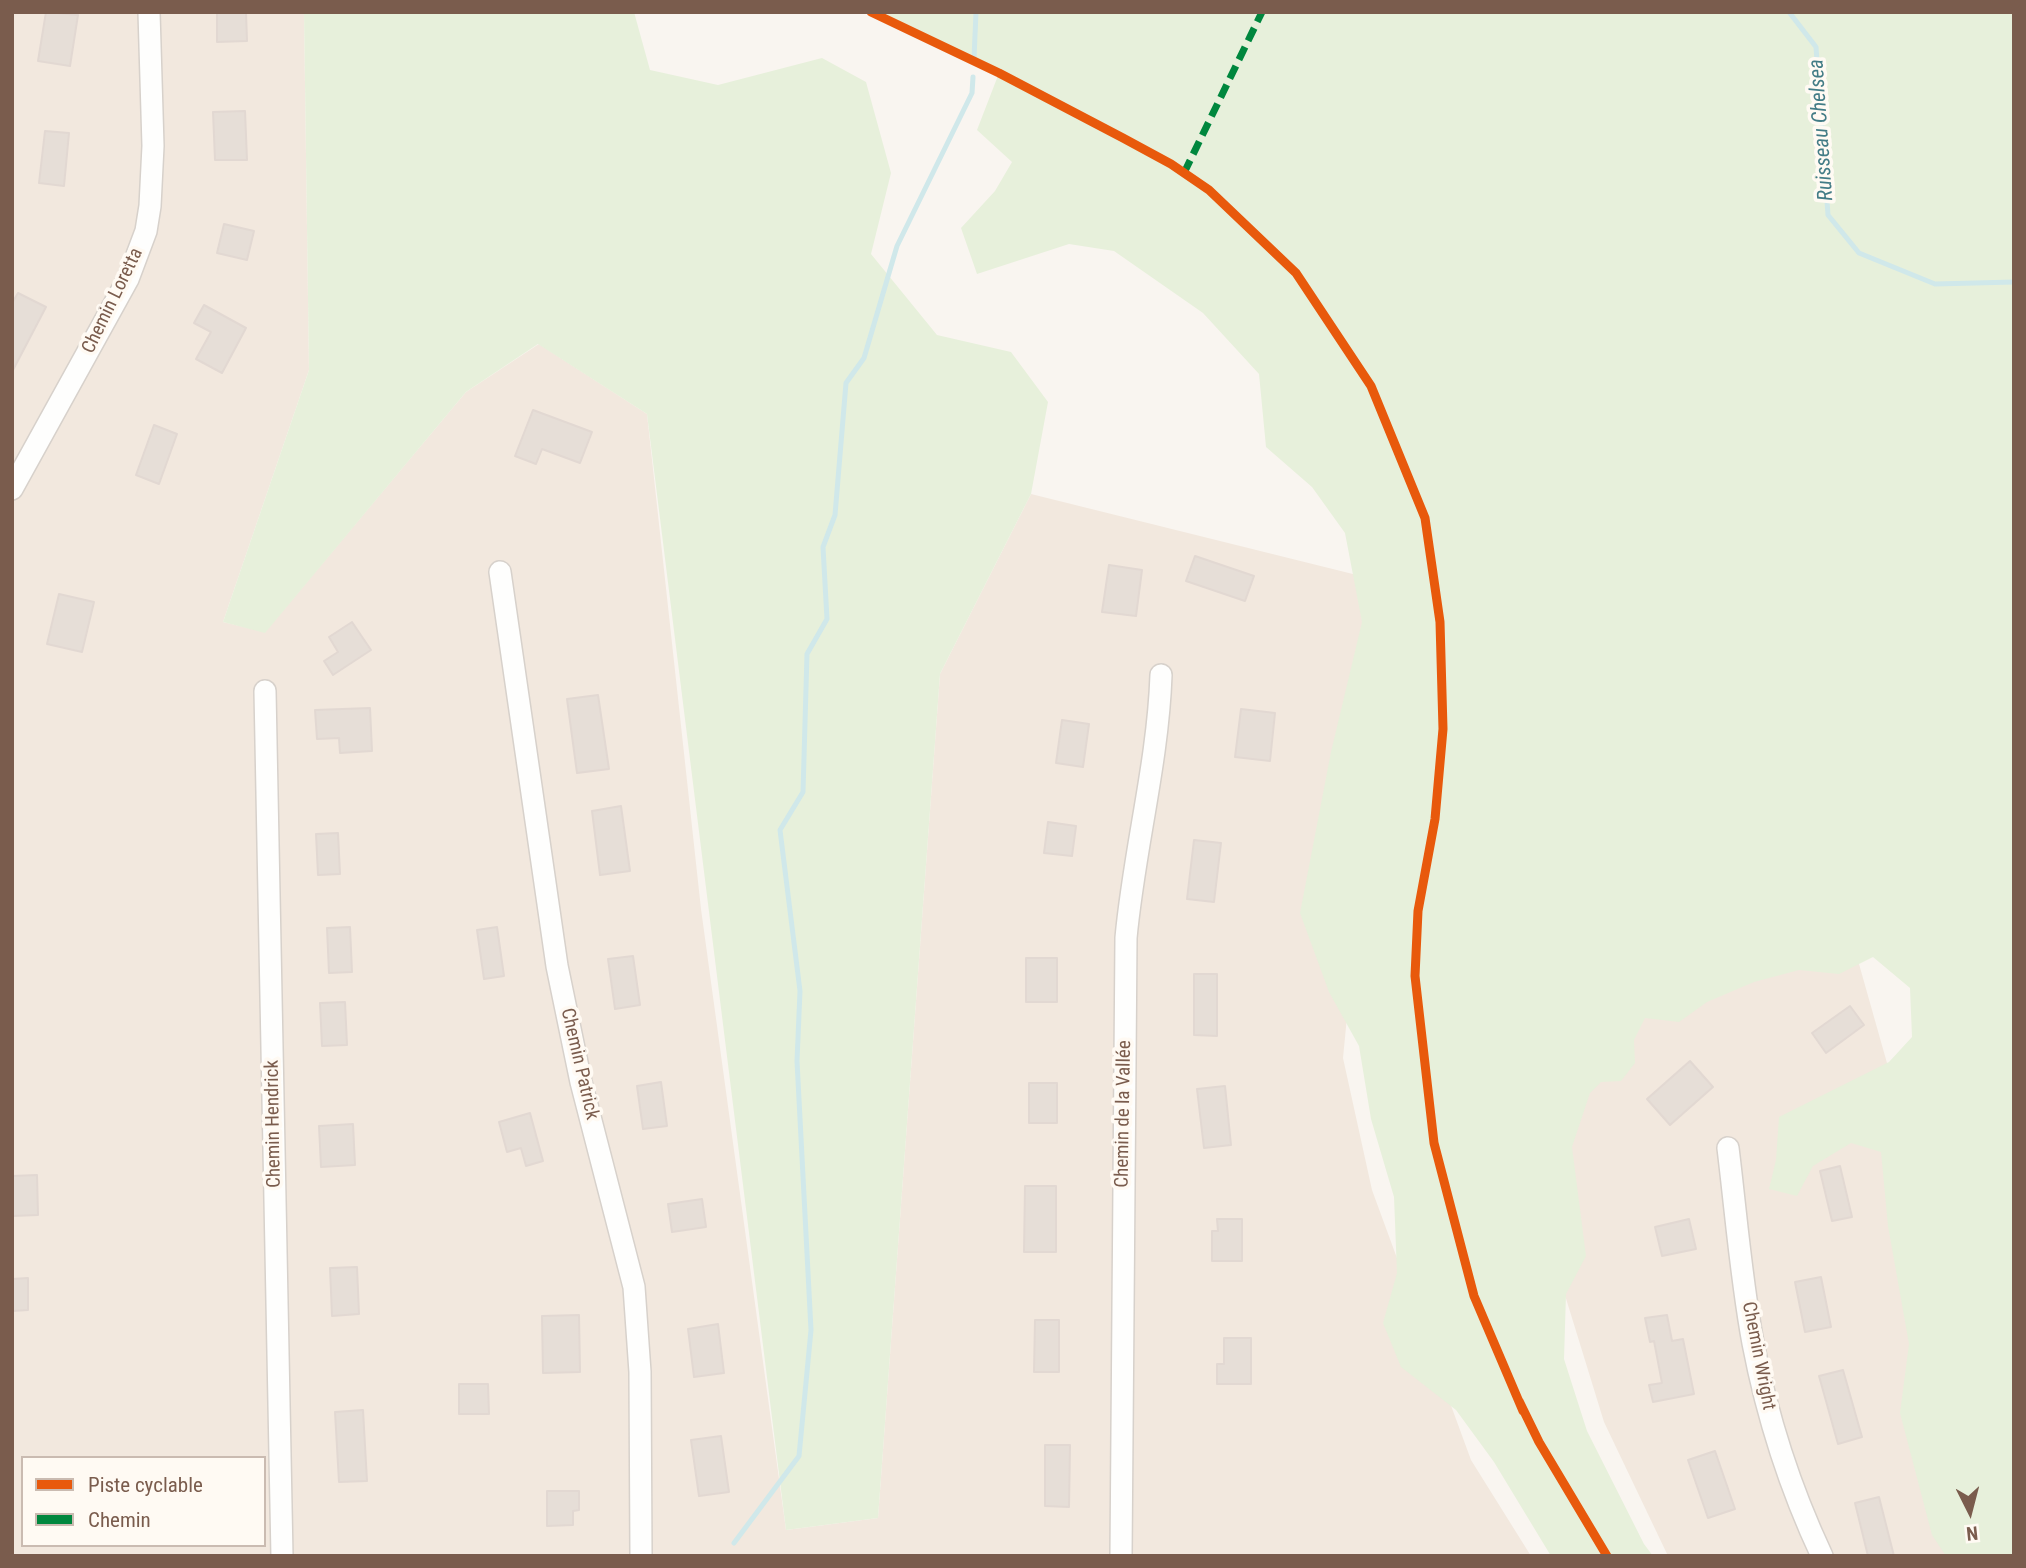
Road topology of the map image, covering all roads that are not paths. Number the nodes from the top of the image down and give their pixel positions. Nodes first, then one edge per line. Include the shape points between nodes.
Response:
1 (149, 12) edge
2 (12, 489) edge
3 (500, 572) dead end
4 (1161, 674) dead end
5 (265, 691) dead end
6 (1728, 1147) dead end
7 (282, 1556) edge
8 (640, 1556) edge
9 (1121, 1556) edge
10 (1822, 1556) edge

1 - 2 street, Chemin Loretta via 152,157 146,232 124,288
3 - 8 street, Chemin Patrick via 557,966 581,1082 634,1287 640,1372
4 - 9 street, Chemin de la Vallée via 1160,722 1126,938
5 - 7 street, Chemin Hendrick
6 - 10 street, Chemin Wright via 1762,1385 1799,1503

